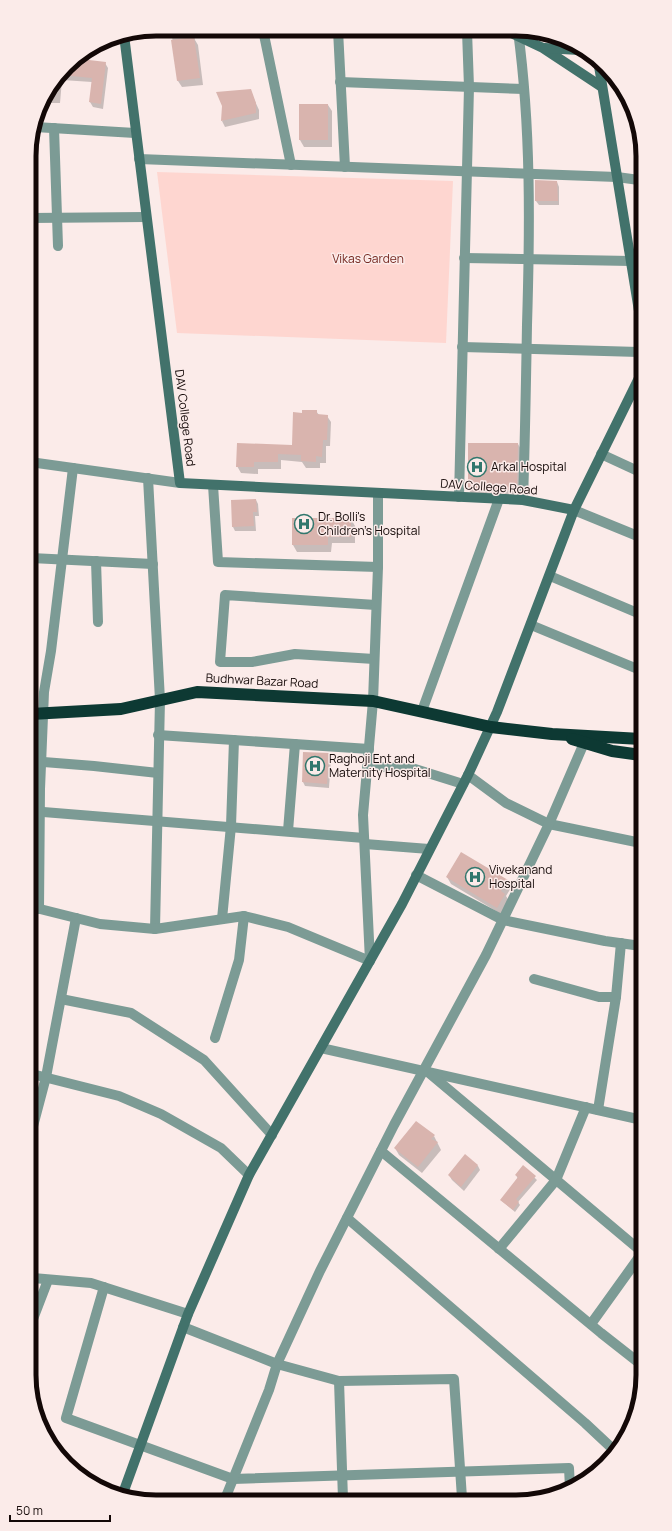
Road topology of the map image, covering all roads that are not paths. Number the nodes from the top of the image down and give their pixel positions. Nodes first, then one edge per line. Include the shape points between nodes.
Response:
1 (264, 36) edge
2 (338, 36) edge
3 (467, 36) edge
4 (518, 36) edge
5 (521, 36) edge
6 (125, 40) edge
7 (542, 48) junction
8 (572, 50) edge
9 (600, 71) edge
10 (340, 82) junction
11 (469, 87) junction
12 (602, 87) junction
13 (524, 89) junction
14 (39, 127) edge
15 (54, 128) junction
16 (135, 133) junction
17 (139, 159) junction
18 (291, 165) junction
19 (345, 167) junction
20 (466, 172) junction
21 (528, 174) junction
22 (617, 177) junction
23 (636, 180) edge
24 (146, 217) junction
25 (36, 218) edge
26 (57, 219) junction
27 (58, 246) dead end
28 (464, 258) junction
29 (529, 259) junction
30 (631, 261) junction
31 (636, 292) edge
32 (462, 347) junction
33 (527, 349) junction
34 (636, 352) edge
35 (636, 384) edge
36 (601, 454) junction
37 (36, 463) edge
38 (73, 468) junction
39 (636, 470) edge
40 (148, 478) junction
41 (180, 483) junction
42 (214, 485) junction
43 (378, 493) junction
44 (459, 497) junction
45 (499, 499) junction
46 (524, 500) junction
47 (574, 510) junction
48 (636, 535) edge
49 (36, 558) edge
50 (62, 560) junction
51 (96, 561) junction
52 (152, 564) junction
53 (378, 567) junction
54 (550, 576) junction
55 (376, 605) junction
56 (636, 612) edge
57 (98, 622) dead end
58 (531, 625) junction
59 (374, 659) junction
60 (636, 668) edge
61 (160, 700) junction
62 (373, 701) junction
63 (422, 711) junction
64 (36, 714) edge
65 (44, 714) junction
66 (491, 727) junction
67 (552, 734) junction
68 (158, 735) junction
69 (636, 739) edge
70 (234, 740) junction
71 (584, 743) junction
72 (294, 744) junction
73 (369, 749) junction
74 (636, 754) edge
75 (36, 761) edge
76 (368, 766) junction
77 (158, 773) junction
78 (465, 780) junction
79 (36, 811) edge
80 (157, 820) junction
81 (549, 824) junction
82 (231, 826) junction
83 (288, 831) junction
84 (364, 841) junction
85 (636, 842) edge
86 (429, 849) junction
87 (416, 875) junction
88 (36, 908) edge
89 (244, 916) junction
90 (76, 918) junction
91 (222, 919) junction
92 (502, 920) junction
93 (155, 929) junction
94 (621, 943) junction
95 (636, 945) edge
96 (370, 961) junction
97 (534, 979) dead end
98 (616, 997) junction
99 (61, 999) junction
100 (215, 1038) dead end
101 (321, 1048) junction
102 (426, 1072) junction
103 (36, 1075) edge
104 (46, 1078) junction
105 (586, 1107) junction
106 (598, 1110) junction
107 (36, 1115) edge
108 (636, 1119) edge
109 (272, 1135) junction
110 (381, 1151) junction
111 (249, 1175) junction
112 (556, 1180) junction
113 (347, 1218) junction
114 (636, 1247) edge
115 (499, 1249) junction
116 (636, 1260) edge
117 (36, 1278) edge
118 (48, 1280) junction
119 (104, 1287) junction
120 (36, 1311) edge
121 (188, 1314) junction
122 (591, 1324) junction
123 (183, 1327) junction
124 (636, 1360) edge
125 (277, 1364) junction
126 (339, 1381) junction
127 (140, 1444) junction
128 (611, 1448) edge
129 (460, 1471) junction
130 (342, 1475) junction
131 (233, 1478) junction
132 (570, 1482) edge
133 (124, 1491) edge
134 (227, 1495) edge
135 (343, 1495) edge
136 (462, 1495) edge

1 - 18 street
2 - 10 street
3 - 11 street
4 - 13 street
5 - 7 street
6 - 16 street, DAV College Road
7 - 8 street
7 - 12 street
9 - 12 street
10 - 11 street
10 - 19 street
11 - 13 street
11 - 20 street
12 - 22 street
13 - 21 street
14 - 15 street
15 - 16 street
15 - 26 street
16 - 17 street, DAV College Road
17 - 18 street
17 - 24 street, DAV College Road
18 - 19 street
19 - 20 street
20 - 21 street
20 - 28 street
21 - 22 street
21 - 29 street
22 - 23 street
22 - 30 street
24 - 26 street
24 - 41 street, DAV College Road
25 - 26 street
26 - 27 street
28 - 29 street
28 - 32 street
29 - 30 street
29 - 33 street
30 - 31 street
32 - 33 street
32 - 44 street
33 - 34 street
33 - 46 street
35 - 36 street
36 - 39 street
36 - 47 street
37 - 38 street
38 - 40 street
38 - 50 street
40 - 41 street
40 - 52 street
41 - 42 street, DAV College Road
42 - 43 street, DAV College Road
42 - 53 street via 218,562
43 - 44 street, DAV College Road
43 - 53 street
44 - 45 street, DAV College Road
45 - 46 street, DAV College Road
45 - 63 street
46 - 47 street, DAV College Road
47 - 48 street
47 - 54 street
49 - 50 street
50 - 51 street
50 - 65 street via 44,692
51 - 52 street
51 - 57 street
52 - 61 street
53 - 55 street
54 - 56 street
54 - 58 street
55 - 59 street
55 - 59 street via 225,595 220,662 252,662 295,654
58 - 60 street
58 - 66 street
59 - 62 street
61 - 62 highway, Budhwar Bazar Road via 196,692
61 - 65 highway, Budhwar Bazar Road via 121,709
61 - 68 street
62 - 63 highway, Budhwar Bazar Road
62 - 73 street
63 - 66 highway, Budhwar Bazar Road
64 - 65 highway, Budhwar Bazar Road
65 - 75 street
66 - 67 highway, Budhwar Bazar Road
66 - 78 street
67 - 69 highway
67 - 71 highway
68 - 70 street
68 - 77 street
70 - 72 street
70 - 82 street
71 - 74 highway
71 - 81 street
72 - 73 street
72 - 83 street
73 - 76 street
75 - 77 street
75 - 79 street
76 - 78 street via 415,769
76 - 84 street via 363,815
77 - 80 street
78 - 81 street
78 - 86 street
79 - 80 street
80 - 82 street
80 - 93 street
81 - 85 street
81 - 92 street
82 - 83 street
82 - 91 street
83 - 84 street
84 - 86 street
84 - 96 street
86 - 87 street
87 - 92 street
87 - 96 street
88 - 90 street
89 - 91 street
89 - 96 street via 288,927
89 - 100 street via 239,960
90 - 93 street via 100,924
90 - 99 street
91 - 93 street
92 - 94 street
92 - 102 street
94 - 95 street
94 - 98 street
96 - 101 street
97 - 98 street via 599,997
98 - 106 street
99 - 104 street
99 - 109 street via 131,1014 204,1060
101 - 102 street
101 - 109 street
102 - 105 street
102 - 110 street
102 - 112 street
103 - 104 street
104 - 107 street
104 - 111 street via 119,1096 161,1114 221,1148
105 - 106 street
105 - 112 street
106 - 108 street
109 - 111 street
110 - 113 street
110 - 115 street
111 - 121 street
112 - 114 street
112 - 115 street
113 - 125 street
113 - 128 street
115 - 122 street
116 - 122 street
117 - 118 street
118 - 119 street via 90,1283
118 - 120 street
119 - 121 street
119 - 127 street via 66,1418
121 - 123 street
122 - 124 street
123 - 125 street
123 - 127 street
125 - 126 street
125 - 131 street
126 - 129 street via 454,1378
126 - 130 street
127 - 131 street
127 - 133 street
129 - 130 street
129 - 132 street via 569,1468
129 - 136 street
130 - 131 street
130 - 135 street
131 - 134 street

